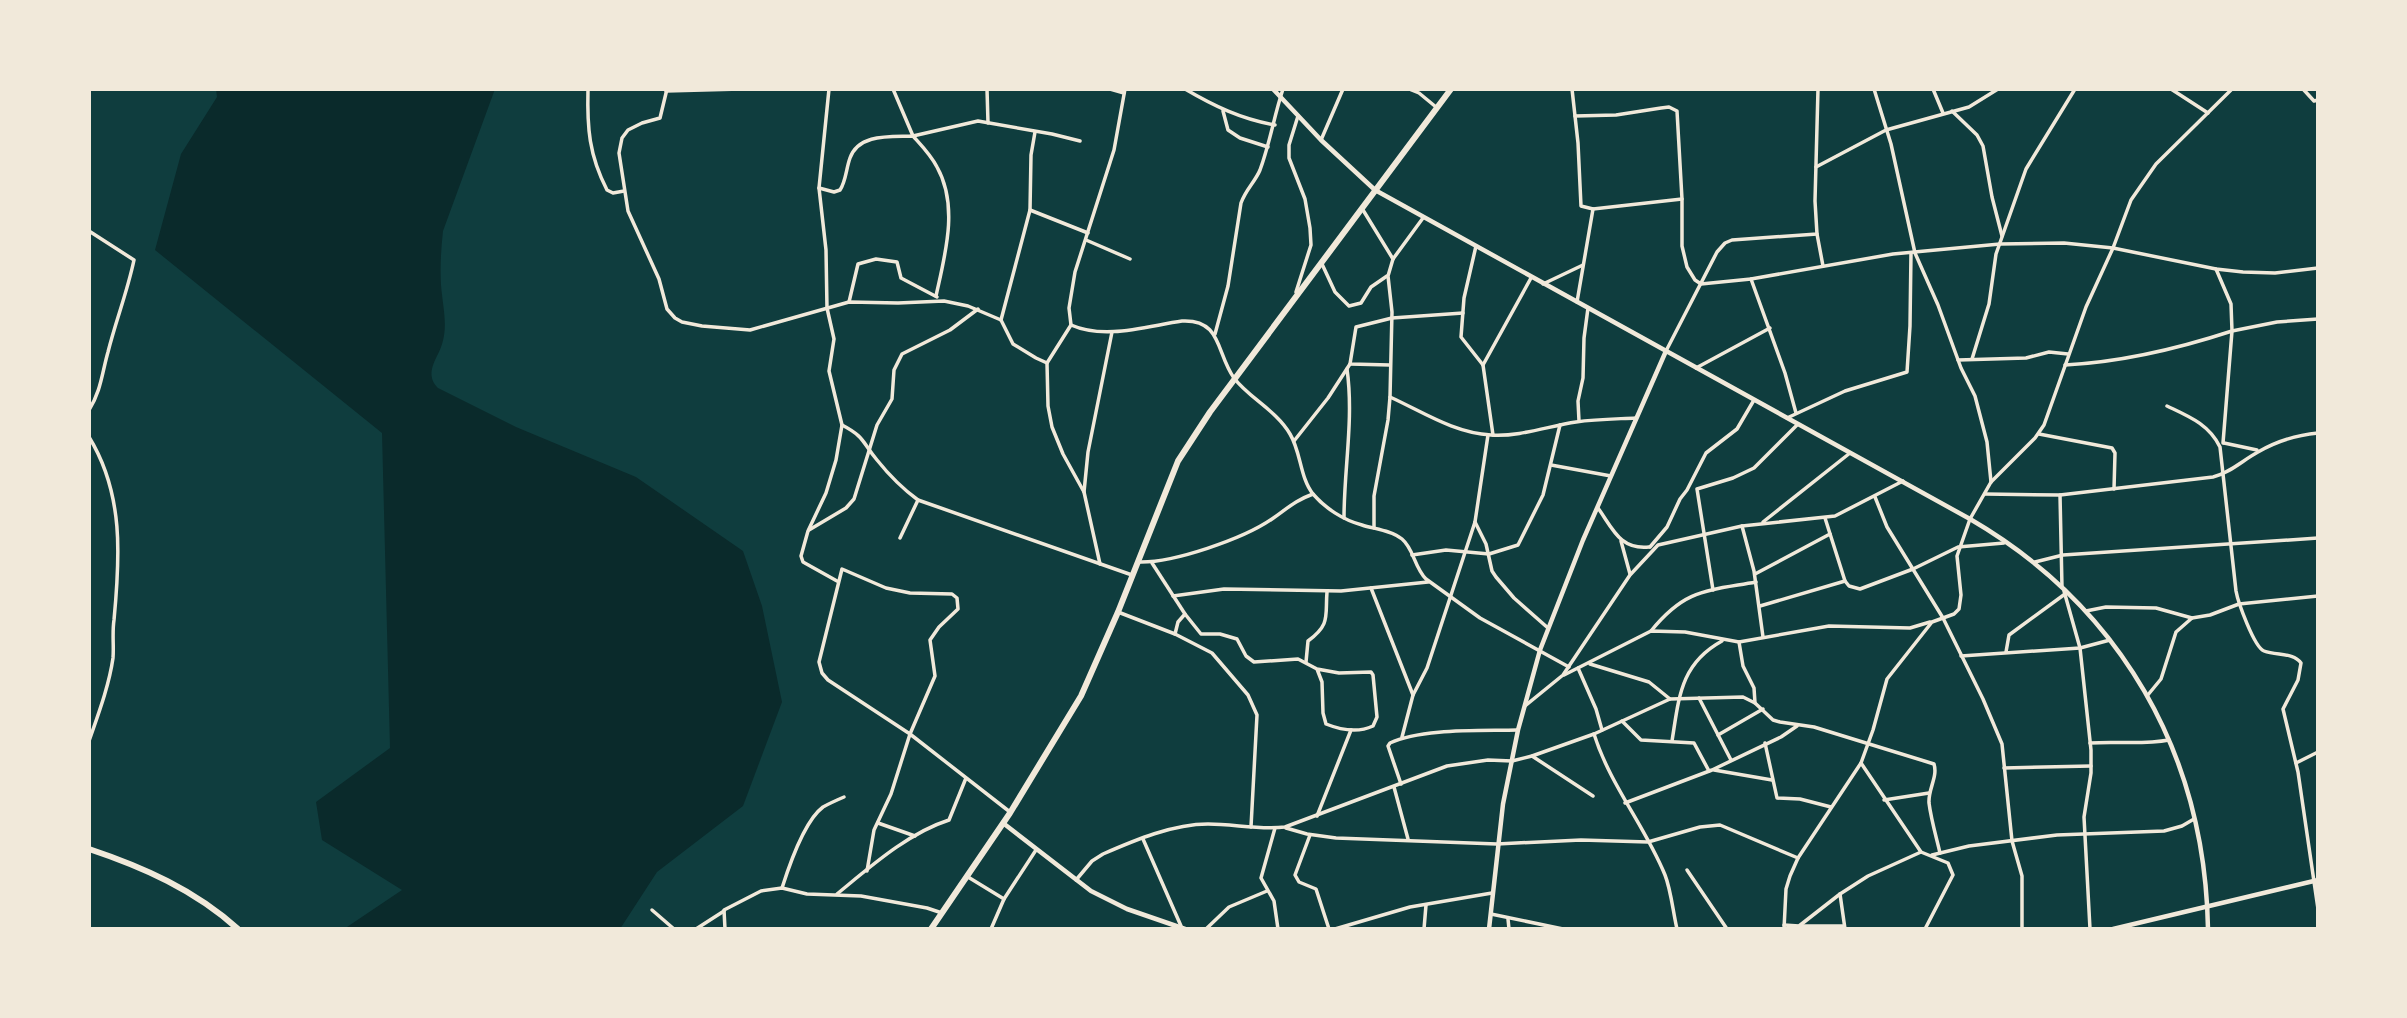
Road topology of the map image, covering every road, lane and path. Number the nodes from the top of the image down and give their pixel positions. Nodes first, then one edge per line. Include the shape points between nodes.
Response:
1 (588, 89) edge
2 (741, 89) edge
3 (829, 89) edge
4 (892, 89) edge
5 (987, 89) edge
6 (1110, 89) edge
7 (1185, 89) edge
8 (1273, 89) edge
9 (1283, 89) edge
10 (1343, 89) edge
11 (1409, 89) edge
12 (1572, 89) edge
13 (1818, 89) edge
14 (1874, 89) edge
15 (1934, 89) edge
16 (1998, 89) edge
17 (2075, 89) edge
18 (2171, 89) edge
19 (2232, 89) edge
20 (2303, 89) edge
21 (667, 90) edge
22 (1124, 91) edge
23 (1449, 91) edge
24 (1280, 97) junction
25 (2318, 100) edge
26 (1437, 108) junction
27 (1223, 111) junction
28 (1952, 111) junction
29 (1943, 113) junction
30 (2208, 113) junction
31 (1298, 116) junction
32 (1574, 116) junction
33 (988, 123) junction
34 (1275, 125) junction
35 (1886, 130) junction
36 (1035, 132) junction
37 (913, 136) junction
38 (1321, 140) junction
39 (1080, 141) dead end
40 (1268, 146) junction
41 (1816, 167) junction
42 (819, 188) junction
43 (1376, 190) junction
44 (624, 191) junction
45 (1682, 199) junction
46 (1362, 208) junction
47 (1593, 209) junction
48 (1030, 210) junction
49 (1423, 218) junction
50 (89, 231) edge
51 (1088, 233) junction
52 (1817, 234) junction
53 (2002, 238) junction
54 (1086, 240) junction
55 (2000, 244) junction
56 (1476, 246) junction
57 (2113, 248) junction
58 (1913, 253) junction
59 (1130, 259) dead end
60 (1394, 259) junction
61 (1321, 262) junction
62 (1583, 265) junction
63 (1823, 266) junction
64 (2318, 268) edge
65 (2216, 269) junction
66 (1388, 276) junction
67 (1531, 278) junction
68 (1751, 279) junction
69 (1543, 284) junction
70 (1701, 284) junction
71 (936, 296) junction
72 (1293, 300) junction
73 (942, 301) junction
74 (849, 302) junction
75 (1577, 302) junction
76 (827, 308) junction
77 (1588, 308) junction
78 (978, 309) junction
79 (1463, 313) junction
80 (1392, 318) junction
81 (2318, 319) edge
82 (1001, 320) junction
83 (1071, 325) junction
84 (1770, 328) junction
85 (2232, 331) junction
86 (1112, 332) junction
87 (1215, 335) junction
88 (1666, 351) junction
89 (2068, 354) junction
90 (1972, 359) junction
91 (1958, 360) junction
92 (1047, 363) junction
93 (1350, 364) junction
94 (1390, 365) junction
95 (1483, 365) junction
96 (2065, 365) junction
97 (1696, 368) junction
98 (1347, 369) junction
99 (1234, 379) junction
100 (1390, 397) junction
101 (1755, 400) junction
102 (2167, 406) dead end
103 (89, 410) edge
104 (1796, 413) junction
105 (1636, 418) junction
106 (1787, 418) junction
107 (1579, 421) junction
108 (1798, 424) junction
109 (842, 425) junction
110 (1560, 425) junction
111 (2318, 433) edge
112 (2039, 434) junction
113 (1490, 435) junction
114 (89, 437) edge
115 (1294, 442) junction
116 (2221, 443) junction
117 (870, 450) junction
118 (2259, 451) junction
119 (1850, 452) junction
120 (1551, 465) junction
121 (2223, 474) junction
122 (1611, 475) junction
123 (1903, 481) junction
124 (1991, 482) junction
125 (2114, 489) junction
126 (1084, 492) junction
127 (1313, 494) junction
128 (1985, 494) junction
129 (2060, 495) junction
130 (1875, 497) junction
131 (918, 500) junction
132 (1598, 508) junction
133 (1343, 518) junction
134 (1825, 518) junction
135 (1970, 519) junction
136 (1475, 522) junction
137 (1762, 524) junction
138 (1742, 526) junction
139 (1374, 528) junction
140 (808, 531) junction
141 (1706, 534) junction
142 (1830, 534) junction
143 (900, 538) dead end
144 (2318, 538) edge
145 (1620, 539) junction
146 (2010, 543) junction
147 (2231, 543) junction
148 (1658, 545) junction
149 (1650, 547) junction
150 (1958, 547) junction
151 (1465, 551) junction
152 (1489, 554) junction
153 (1412, 555) junction
154 (2063, 555) junction
155 (1136, 562) junction
156 (2035, 562) junction
157 (1152, 563) junction
158 (1100, 564) junction
159 (1913, 569) junction
160 (1755, 574) junction
161 (1132, 575) junction
162 (1630, 575) junction
163 (1845, 581) junction
164 (838, 582) junction
165 (1430, 582) junction
166 (1756, 582) junction
167 (1371, 588) junction
168 (1713, 590) junction
169 (2063, 590) junction
170 (1327, 592) junction
171 (1172, 596) junction
172 (2318, 596) edge
173 (1451, 597) junction
174 (2239, 604) junction
175 (1759, 606) junction
176 (2086, 611) junction
177 (1118, 612) junction
178 (1185, 614) junction
179 (1943, 618) junction
180 (2192, 618) junction
181 (1932, 622) junction
182 (1548, 628) junction
183 (1651, 631) junction
184 (1175, 634) junction
185 (1763, 637) junction
186 (1723, 640) junction
187 (2110, 640) junction
188 (1739, 642) junction
189 (2080, 648) junction
190 (1540, 650) junction
191 (2006, 652) junction
192 (1961, 656) junction
193 (1306, 662) junction
194 (1588, 664) junction
195 (1569, 667) junction
196 (1317, 668) junction
197 (1578, 668) junction
198 (1563, 675) junction
199 (1413, 695) junction
200 (2147, 696) junction
201 (1699, 698) junction
202 (1670, 699) junction
203 (1679, 699) junction
204 (1755, 702) junction
205 (1524, 706) junction
206 (1763, 709) junction
207 (1622, 721) junction
208 (1797, 726) junction
209 (1351, 730) junction
210 (1518, 730) junction
211 (1602, 730) junction
212 (910, 734) junction
213 (1594, 734) junction
214 (1718, 735) junction
215 (1402, 737) junction
216 (2169, 740) junction
217 (89, 741) edge
218 (1672, 741) junction
219 (1765, 743) junction
220 (2090, 743) junction
221 (1869, 746) junction
222 (2318, 752) edge
223 (1532, 756) junction
224 (1731, 760) junction
225 (1512, 761) junction
226 (1861, 763) junction
227 (2296, 763) junction
228 (2091, 766) junction
229 (2004, 768) junction
230 (1710, 771) junction
231 (966, 778) junction
232 (1773, 780) junction
233 (1401, 784) junction
234 (1394, 787) junction
235 (1929, 793) junction
236 (1592, 796) dead end
237 (844, 797) dead end
238 (1884, 800) junction
239 (1625, 803) junction
240 (1832, 807) junction
241 (1010, 813) junction
242 (1317, 816) junction
243 (2196, 817) junction
244 (1002, 822) junction
245 (878, 823) junction
246 (1285, 827) junction
247 (1251, 828) junction
248 (1275, 828) junction
249 (2084, 832) junction
250 (1310, 835) junction
251 (915, 836) junction
252 (1143, 839) junction
253 (1408, 839) junction
254 (2012, 841) junction
255 (1648, 842) junction
256 (1497, 844) junction
257 (89, 849) edge
258 (1035, 850) junction
259 (1921, 852) junction
260 (1940, 853) junction
261 (1933, 855) junction
262 (1798, 858) junction
263 (1687, 870) dead end
264 (867, 871) junction
265 (968, 877) junction
266 (1076, 880) junction
267 (2316, 881) edge
268 (782, 888) junction
269 (1267, 891) junction
270 (1492, 893) junction
271 (837, 894) junction
272 (1840, 894) junction
273 (1004, 899) junction
274 (1426, 905) junction
275 (2207, 905) junction
276 (2318, 909) edge
277 (652, 910) dead end
278 (724, 910) junction
279 (942, 914) junction
280 (1491, 914) junction
281 (1508, 919) junction
282 (1800, 926) junction
283 (1784, 927) edge
284 (1845, 927) edge
285 (1183, 928) edge
286 (238, 929) edge
287 (674, 929) edge
288 (696, 929) edge
289 (725, 929) edge
290 (931, 929) edge
291 (991, 929) edge
292 (1206, 929) edge
293 (1278, 929) edge
294 (1329, 929) edge
295 (1335, 929) edge
296 (1424, 929) edge
297 (1489, 929) edge
298 (1509, 929) edge
299 (1563, 929) edge
300 (1677, 929) edge
301 (1727, 929) edge
302 (1925, 929) edge
303 (2022, 929) edge
304 (2090, 929) edge
305 (2113, 929) edge
306 (2208, 929) edge

1 - 44 street via 593,160 607,190
2 - 21 street
3 - 42 street
4 - 37 street
5 - 33 street
6 - 22 street
7 - 27 street
8 - 24 street
9 - 24 street
10 - 38 street
11 - 26 street
12 - 32 street
13 - 41 street
14 - 35 street
15 - 29 street
16 - 28 street via 1969,107
17 - 53 street via 2026,169
18 - 30 street
19 - 30 street
20 - 25 street
21 - 44 street via 660,118 635,126 622,138 619,153
22 - 51 street via 1114,150
23 - 26 highway
24 - 31 street
24 - 34 street
26 - 43 highway
27 - 34 street
27 - 40 street via 1228,130
28 - 29 street
28 - 53 street via 1983,146
29 - 35 street
30 - 57 street via 2139,186
31 - 38 street
31 - 72 street via 1289,158 1305,199 1311,245
32 - 45 street via 1669,107 1677,111
32 - 47 street via 1580,204
33 - 36 street
33 - 37 street via 973,121
34 - 40 street
35 - 41 street
35 - 58 street
36 - 39 street
36 - 48 street
37 - 42 street via 865,141 851,155 840,190
37 - 71 street via 939,170 945,192 949,233
38 - 43 street
40 - 87 street via 1241,203
41 - 52 street
42 - 76 street
43 - 46 highway
43 - 49 street
44 - 76 street via 667,309 682,322 750,330
45 - 47 street
45 - 70 street via 1684,259
46 - 60 street
46 - 61 highway
47 - 62 street
48 - 51 street
48 - 82 street
49 - 56 street
49 - 60 street
50 - 103 street via 134,260 101,386
51 - 54 street
52 - 63 street
52 - 70 street via 1725,243
53 - 55 street
54 - 59 street
54 - 83 street via 1070,294
55 - 57 street
55 - 58 street
55 - 90 street via 1989,304
56 - 67 street
56 - 79 street
57 - 65 street
57 - 89 street
58 - 63 street
58 - 91 street
58 - 104 street via 1907,372 1845,391
60 - 66 street
61 - 66 street via 1335,292 1349,306 1361,303 1371,287
61 - 72 highway
62 - 69 street
62 - 75 street
63 - 68 street
64 - 65 street via 2275,273
65 - 85 street via 2231,304
66 - 80 street
67 - 69 street
67 - 95 street
68 - 70 street
68 - 84 street
69 - 75 street
70 - 88 street
71 - 73 street
71 - 74 street via 901,278 897,262 876,259 858,264
72 - 99 highway
73 - 74 street
73 - 78 street
74 - 76 street
75 - 77 street
76 - 109 street via 834,339 829,371
77 - 88 street
77 - 107 street
78 - 82 street
78 - 117 street via 943,334 902,354 894,370 892,399
79 - 80 street
79 - 95 street via 1462,340
80 - 93 street via 1356,327
80 - 94 street
81 - 85 street
82 - 92 street via 1013,344
83 - 86 street
83 - 92 street
84 - 97 street
84 - 104 street
85 - 96 street via 2138,357
85 - 116 street
86 - 87 street via 1194,320
86 - 126 street
87 - 99 street
88 - 97 street
88 - 105 street
89 - 90 street
89 - 96 street
90 - 91 street
91 - 124 street via 1984,426
92 - 126 street via 1052,428
93 - 94 street
93 - 98 street
94 - 100 street
95 - 113 street
96 - 112 street
97 - 101 street
98 - 115 street
98 - 133 street via 1351,418
99 - 115 street via 1272,411
99 - 155 highway via 1178,461
100 - 113 street via 1440,422
100 - 139 street
101 - 106 street
101 - 149 street via 1737,429 1706,453 1667,527
102 - 116 street via 2200,422
104 - 106 street
105 - 107 street
105 - 122 street
106 - 108 street
107 - 110 street
108 - 119 street
108 - 141 street via 1754,468 1699,487
109 - 117 street via 863,438
109 - 140 street via 826,493
110 - 113 street
110 - 120 street
111 - 118 street via 2295,436
112 - 124 street
112 - 125 street via 2112,448
113 - 136 street
114 - 217 street via 104,463 117,511 118,558 113,659
115 - 127 street
116 - 118 street
116 - 121 street
117 - 131 street
117 - 140 street via 851,504
118 - 121 street
119 - 123 street
119 - 137 street
120 - 122 street
120 - 152 street via 1539,504 1518,545
121 - 125 street
121 - 147 street
122 - 132 street
123 - 130 street
123 - 135 street
124 - 128 street
125 - 129 street
126 - 158 street
127 - 133 street
127 - 157 street via 1217,545
128 - 129 street
128 - 135 street
129 - 154 street
130 - 134 street
130 - 159 street
131 - 143 street
131 - 158 street
132 - 145 street
132 - 182 street
133 - 139 street
134 - 137 street
134 - 142 street
135 - 146 street
135 - 150 street
136 - 151 street
136 - 152 street
137 - 138 street
138 - 141 street
138 - 160 street
139 - 153 street via 1404,540
140 - 164 street via 803,562
141 - 148 street
141 - 168 street
142 - 160 street
142 - 163 street
144 - 147 street
145 - 149 street via 1634,548
145 - 162 street
146 - 150 street
146 - 156 street
147 - 154 street
147 - 174 street
148 - 149 street
148 - 162 street
150 - 159 street
150 - 179 street via 1961,603 1954,614
151 - 152 street
151 - 153 street
151 - 173 street
152 - 182 street via 1496,577
153 - 165 street via 1419,572
154 - 156 street
154 - 169 street
155 - 157 street
155 - 161 highway
156 - 169 street
157 - 171 street
158 - 161 street
159 - 163 street via 1860,589
159 - 179 street
160 - 166 street
161 - 177 highway
162 - 195 street
163 - 175 street
164 - 212 street via 819,662 822,673
164 - 212 street via 844,569 886,588 952,594 958,600 958,609 931,636 935,676
165 - 167 street
165 - 173 street
166 - 168 street
166 - 175 street
167 - 170 street
167 - 199 street
168 - 183 street via 1677,603
169 - 176 street
169 - 189 street
169 - 191 street via 2009,635
170 - 171 street via 1224,589
170 - 193 street via 1326,621 1308,641
171 - 178 street
172 - 174 street
173 - 190 street
173 - 199 street
174 - 180 street
174 - 227 street via 2260,650 2295,657 2301,663 2283,709
175 - 185 street
176 - 180 street via 2156,608
176 - 187 street
177 - 184 street
177 - 241 highway via 1081,696
178 - 184 street
178 - 193 street via 1201,634 1237,639 1254,662 1290,658
179 - 181 street
179 - 192 street
180 - 200 street via 2176,632 2161,679
181 - 185 street via 1910,628 1829,626
181 - 221 street via 1887,680
182 - 190 street
183 - 186 street
183 - 194 street
184 - 247 street via 1212,653 1255,707
185 - 188 street
186 - 188 street
186 - 203 street via 1691,665
187 - 189 street
187 - 200 street
188 - 204 street
189 - 191 street
189 - 220 street
190 - 195 street
190 - 205 street
191 - 192 street
192 - 229 street via 2002,744
193 - 196 street
194 - 197 street
194 - 202 street via 1648,682
195 - 198 street
196 - 209 street via 1325,722
196 - 209 street via 1373,674 1376,722 1367,729
197 - 198 street
197 - 211 street
198 - 205 street
199 - 215 street
200 - 216 street
201 - 203 street
201 - 204 street via 1735,696
201 - 214 street
202 - 203 street
202 - 207 street
203 - 218 street
204 - 206 street
205 - 210 street
206 - 208 street via 1773,719
206 - 214 street
207 - 211 street
207 - 218 street via 1638,739
208 - 219 street
208 - 221 street via 1814,727
209 - 242 street
210 - 215 street
210 - 225 street
211 - 213 street
212 - 231 street
212 - 245 street
213 - 223 street
213 - 239 street
214 - 224 street
215 - 233 street via 1388,746
216 - 220 street via 2138,745
216 - 243 street
218 - 230 street via 1694,743
219 - 224 street
219 - 232 street
220 - 228 street
221 - 226 street
221 - 235 street via 1934,764
222 - 227 street
223 - 225 street
223 - 236 street
224 - 230 street
225 - 233 street via 1461,764
225 - 256 street
226 - 238 street
226 - 240 street
227 - 267 street
228 - 229 street
228 - 249 street
229 - 254 street
230 - 232 street
230 - 239 street
231 - 241 street
231 - 251 street via 949,820
232 - 240 street via 1777,798
233 - 234 street
234 - 242 street
234 - 253 street
235 - 238 street
235 - 260 street
237 - 268 street via 822,808 811,821
238 - 259 street
239 - 255 street
240 - 262 street
241 - 244 highway
242 - 246 street
243 - 249 street via 2164,831
243 - 275 street
244 - 258 street
244 - 265 highway
245 - 251 street
245 - 264 street
246 - 248 street
246 - 250 street
247 - 248 street
247 - 252 street via 1196,824
248 - 269 street via 1261,878
249 - 254 street
249 - 304 street
250 - 253 street
250 - 294 street via 1295,874 1299,882 1316,889
251 - 264 street
252 - 266 street via 1103,854
252 - 285 street
253 - 256 street
254 - 260 street
254 - 303 street via 2022,876
255 - 256 street
255 - 262 street via 1720,825
255 - 300 street via 1667,881
256 - 270 street
257 - 286 highway via 127,861 189,892
258 - 266 street
258 - 273 street
259 - 261 street
259 - 272 street
260 - 261 street
261 - 302 street via 1948,863 1953,875
262 - 283 street via 1786,889
263 - 301 street
264 - 271 street
265 - 273 street
265 - 279 highway
266 - 285 street via 1127,909
267 - 275 street
267 - 276 street
268 - 271 street
268 - 278 street via 761,891
269 - 292 street via 1229,907
269 - 293 street via 1274,901
270 - 274 street
270 - 280 street
271 - 279 street
272 - 282 street
272 - 284 street
273 - 291 street
274 - 295 street
274 - 296 street
275 - 305 street
275 - 306 street
277 - 287 street
278 - 288 street
278 - 289 street
279 - 290 highway
280 - 281 street
280 - 297 street
281 - 298 street
281 - 299 street
282 - 283 street
282 - 284 street

